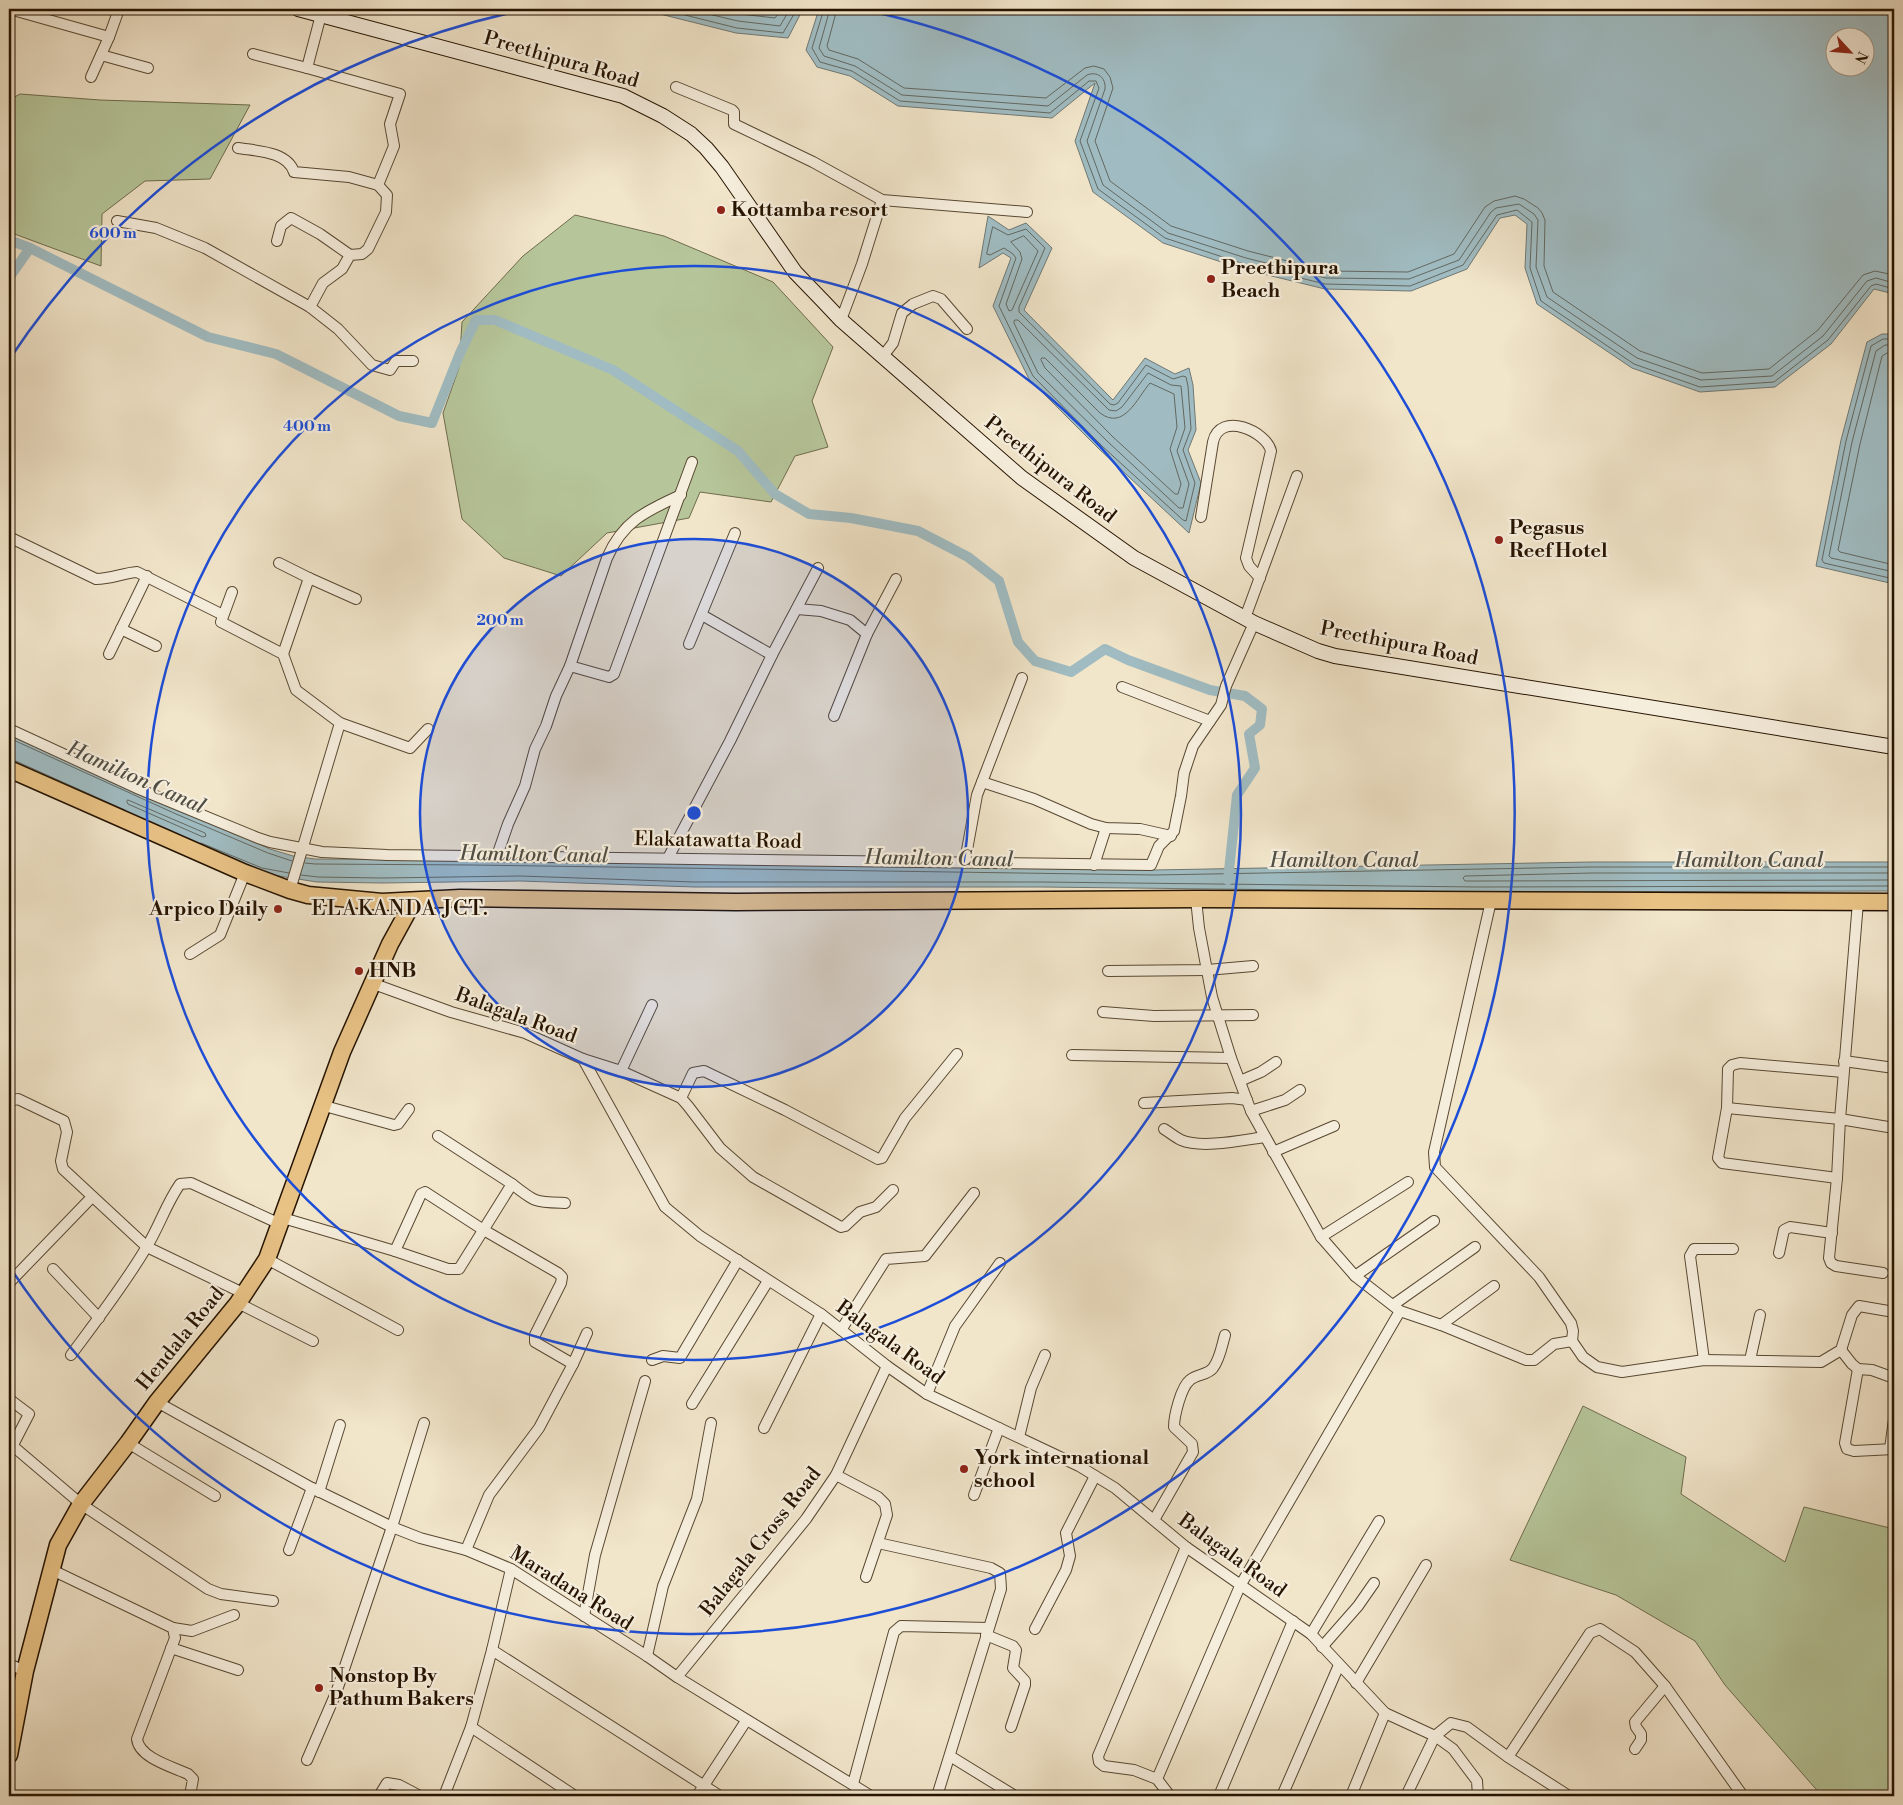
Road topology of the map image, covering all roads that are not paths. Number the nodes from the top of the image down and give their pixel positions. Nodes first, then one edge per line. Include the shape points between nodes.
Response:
1 (118, 9) edge
2 (298, 9) edge
3 (13, 10) edge
4 (322, 12) edge
5 (109, 37) junction
6 (253, 54) dead end
7 (101, 56) junction
8 (148, 68) dead end
9 (307, 68) junction
10 (91, 77) dead end
11 (676, 87) dead end
12 (238, 148) dead end
13 (378, 185) junction
14 (882, 200) junction
15 (1027, 212) dead end
16 (117, 220) dead end
17 (277, 241) dead end
18 (350, 255) junction
19 (310, 307) junction
20 (841, 320) junction
21 (968, 329) dead end
22 (883, 356) junction
23 (413, 361) dead end
24 (692, 462) dead end
25 (1297, 476) dead end
26 (681, 495) junction
27 (1201, 517) dead end
28 (735, 533) dead end
29 (9, 537) edge
30 (280, 563) dead end
31 (818, 568) dead end
32 (147, 576) junction
33 (309, 578) junction
34 (1260, 578) junction
35 (896, 579) dead end
36 (232, 592) dead end
37 (356, 599) dead end
38 (796, 609) junction
39 (223, 615) junction
40 (702, 615) junction
41 (1250, 620) junction
42 (121, 628) junction
43 (867, 634) junction
44 (689, 644) dead end
45 (156, 646) dead end
46 (109, 654) dead end
47 (283, 654) junction
48 (772, 655) junction
49 (570, 666) junction
50 (1022, 678) dead end
51 (1122, 688) dead end
52 (834, 716) dead end
53 (1210, 721) junction
54 (340, 723) junction
55 (428, 729) dead end
56 (9, 730) edge
57 (1894, 747) edge
58 (9, 769) edge
59 (982, 782) junction
60 (1106, 828) junction
61 (1170, 836) junction
62 (301, 850) junction
63 (498, 856) junction
64 (668, 858) junction
65 (965, 861) junction
66 (1094, 865) junction
67 (245, 873) junction
68 (291, 886) junction
69 (1196, 899) junction
70 (1491, 900) junction
71 (382, 902) junction
72 (409, 902) junction
73 (1858, 902) junction
74 (1894, 902) edge
75 (390, 944) junction
76 (190, 954) dead end
77 (1253, 966) dead end
78 (1207, 970) junction
79 (1108, 971) dead end
80 (374, 984) junction
81 (652, 1006) dead end
82 (1103, 1012) dead end
83 (1253, 1015) dead end
84 (1218, 1016) junction
85 (957, 1054) dead end
86 (1072, 1055) dead end
87 (1231, 1058) junction
88 (583, 1059) junction
89 (1844, 1061) junction
90 (1276, 1062) dead end
91 (1894, 1068) edge
92 (621, 1071) junction
93 (1843, 1072) junction
94 (1240, 1081) junction
95 (1300, 1090) dead end
96 (681, 1098) junction
97 (1247, 1100) junction
98 (9, 1101) edge
99 (1144, 1103) dead end
100 (322, 1105) junction
101 (409, 1108) dead end
102 (1727, 1108) junction
103 (1251, 1111) junction
104 (1840, 1119) junction
105 (1334, 1126) dead end
106 (1894, 1128) edge
107 (1164, 1129) dead end
108 (438, 1136) dead end
109 (1265, 1137) junction
110 (1273, 1152) junction
111 (1837, 1178) junction
112 (1408, 1182) dead end
113 (512, 1184) junction
114 (893, 1190) dead end
115 (974, 1193) dead end
116 (92, 1197) junction
117 (565, 1203) dead end
118 (282, 1221) junction
119 (1434, 1221) dead end
120 (482, 1229) junction
121 (1832, 1232) junction
122 (1321, 1237) junction
123 (147, 1247) junction
124 (1475, 1247) dead end
125 (1733, 1249) dead end
126 (395, 1251) junction
127 (1779, 1253) dead end
128 (267, 1260) junction
129 (738, 1260) junction
130 (1000, 1263) dead end
131 (54, 1269) dead end
132 (1883, 1273) dead end
133 (1355, 1276) junction
134 (768, 1281) junction
135 (9, 1282) edge
136 (1494, 1286) dead end
137 (241, 1298) junction
138 (1396, 1308) junction
139 (1894, 1312) edge
140 (821, 1314) junction
141 (1760, 1315) dead end
142 (99, 1318) junction
143 (1441, 1325) junction
144 (398, 1330) dead end
145 (841, 1330) junction
146 (587, 1333) dead end
147 (1225, 1335) dead end
148 (1572, 1341) junction
149 (313, 1342) dead end
150 (1841, 1350) junction
151 (71, 1355) dead end
152 (1045, 1355) dead end
153 (652, 1360) dead end
154 (1704, 1360) junction
155 (1750, 1360) junction
156 (573, 1364) junction
157 (886, 1366) junction
158 (1858, 1369) junction
159 (1894, 1378) edge
160 (645, 1381) dead end
161 (927, 1394) junction
162 (9, 1399) edge
163 (158, 1402) junction
164 (692, 1404) dead end
165 (1894, 1418) edge
166 (424, 1423) dead end
167 (711, 1423) dead end
168 (340, 1425) dead end
169 (764, 1428) dead end
170 (999, 1428) junction
171 (1019, 1438) junction
172 (128, 1443) junction
173 (1892, 1449) edge
174 (836, 1474) junction
175 (1095, 1476) junction
176 (315, 1490) junction
177 (974, 1495) dead end
178 (215, 1496) dead end
179 (81, 1504) junction
180 (1154, 1520) junction
181 (1380, 1521) dead end
182 (392, 1528) junction
183 (878, 1543) junction
184 (1186, 1547) junction
185 (289, 1550) dead end
186 (466, 1550) junction
187 (1426, 1565) dead end
188 (511, 1569) junction
189 (52, 1570) junction
190 (866, 1577) dead end
191 (1374, 1583) dead end
192 (1240, 1586) junction
193 (273, 1601) dead end
194 (234, 1615) dead end
195 (584, 1616) junction
196 (1293, 1621) junction
197 (173, 1628) junction
198 (1035, 1629) dead end
199 (987, 1631) junction
200 (1311, 1634) junction
201 (1322, 1646) junction
202 (171, 1648) junction
203 (492, 1650) junction
204 (647, 1656) junction
205 (9, 1664) edge
206 (1339, 1665) junction
207 (238, 1670) dead end
208 (25, 1671) junction
209 (677, 1678) junction
210 (1356, 1683) junction
211 (1666, 1686) junction
212 (1385, 1713) junction
213 (746, 1721) junction
214 (471, 1727) junction
215 (1011, 1727) dead end
216 (1435, 1736) junction
217 (1635, 1749) dead end
218 (9, 1755) edge
219 (950, 1756) junction
220 (1508, 1757) junction
221 (307, 1760) dead end
222 (1157, 1779) junction
223 (853, 1784) junction
224 (703, 1786) junction
225 (191, 1790) dead end
226 (379, 1796) edge
227 (420, 1796) edge
228 (444, 1796) edge
229 (575, 1796) edge
230 (697, 1796) edge
231 (720, 1796) edge
232 (871, 1796) edge
233 (937, 1796) edge
234 (1015, 1796) edge
235 (1170, 1796) edge
236 (1219, 1796) edge
237 (1282, 1796) edge
238 (1351, 1796) edge
239 (1406, 1796) edge
240 (1478, 1796) edge
241 (1569, 1796) edge
242 (1743, 1796) edge

1 - 5 street
2 - 4 street, Preethipura Road
3 - 5 street
4 - 9 street
4 - 20 street, Preethipura Road via 623,96 663,116 706,148 795,272
5 - 7 street
6 - 9 street
7 - 8 street
7 - 10 street
9 - 13 street via 400,94 390,124 394,146
11 - 14 street via 732,110 734,124
12 - 13 street via 277,155 292,164 294,172 349,176
13 - 18 street via 387,195 386,212 368,249 362,254
14 - 15 street
14 - 20 street
16 - 19 street via 156,228 205,248
17 - 18 street via 281,226 291,218
18 - 19 street via 342,269 323,283
19 - 23 street via 338,329 372,365 390,370 396,361
20 - 22 street, Preethipura Road
21 - 22 street via 941,298 933,296 912,304 902,313 893,343
22 - 41 street, Preethipura Road via 1022,478 1134,558
24 - 26 street
25 - 34 street
26 - 49 street via 647,510 614,540
26 - 49 street via 614,674 609,678
27 - 34 street via 1213,442 1219,429 1235,425 1266,440 1271,451 1246,558
28 - 40 street
29 - 32 street via 96,579 137,572
30 - 33 street
31 - 38 street
32 - 39 street
32 - 42 street
33 - 37 street
33 - 47 street
34 - 41 street
35 - 43 street
36 - 39 street
38 - 43 street via 821,611 850,620
38 - 48 street
39 - 47 street via 221,622
40 - 44 street
40 - 48 street
41 - 53 street via 1221,705
41 - 57 street, Preethipura Road via 1335,656
42 - 45 street
42 - 46 street
43 - 52 street
47 - 54 street via 296,690
48 - 64 street
49 - 63 street via 535,749 525,786
50 - 59 street
51 - 53 street
53 - 61 street via 1193,746 1184,772 1176,824
54 - 55 street via 410,748
54 - 62 street
56 - 62 street, Elakatawatta Road via 258,838
58 - 67 main road
59 - 60 street
59 - 65 street
60 - 61 street via 1140,829
60 - 66 street
61 - 66 street, Elakatawatta Road via 1159,846 1151,865
62 - 63 street, Elakatawatta Road via 379,855
62 - 68 street
63 - 64 street, Elakatawatta Road
64 - 65 street, Elakatawatta Road
65 - 66 street, Elakatawatta Road
67 - 68 main road
67 - 76 street via 220,935
68 - 71 main road via 308,895
69 - 70 main road
69 - 72 main road via 736,902 460,898
69 - 78 street
70 - 73 main road
70 - 148 street via 1434,1152 1435,1167 1539,1277 1571,1323
71 - 72 main road
71 - 75 main road, Hendala Road via 392,919
72 - 75 main road, Hendala Road via 407,913
73 - 74 main road
73 - 89 street
75 - 80 main road, Hendala Road
77 - 78 street
78 - 79 street
78 - 84 street
80 - 88 street, Balagala Road via 451,1012 525,1033
80 - 100 main road, Hendala Road via 342,1052
81 - 92 street
82 - 84 street
83 - 84 street
84 - 87 street
85 - 96 street via 905,1118 882,1158 878,1159 704,1071 693,1073
86 - 87 street
87 - 94 street
88 - 92 street
88 - 129 street, Balagala Road via 665,1206 700,1236
89 - 91 street
89 - 93 street
90 - 94 street
92 - 96 street
93 - 102 street via 1732,1065 1728,1069
93 - 104 street
94 - 97 street
95 - 103 street via 1285,1100
96 - 114 street via 720,1148 753,1177 841,1227 860,1212 876,1208
97 - 99 street
97 - 103 street
98 - 116 street via 18,1099 64,1121 67,1132 60,1161
100 - 101 street via 394,1125
100 - 118 main road, Hendala Road
102 - 104 street
102 - 111 street via 1718,1158 1722,1163
103 - 109 street
104 - 106 street
104 - 111 street
105 - 110 street
107 - 109 street via 1182,1140 1200,1142 1221,1143
108 - 113 street
109 - 110 street
110 - 122 street
111 - 121 street
112 - 122 street
113 - 117 street via 533,1201
113 - 120 street
115 - 145 street via 925,1256 886,1259
116 - 123 street
116 - 135 street
118 - 123 street via 191,1184 180,1184
118 - 126 street
118 - 128 main road, Hendala Road
119 - 133 street
120 - 126 street via 459,1269 448,1269
120 - 126 street via 425,1192 421,1194
120 - 156 street via 562,1277 535,1335 535,1342
121 - 127 street via 1790,1227 1784,1230
121 - 132 street via 1831,1263 1852,1270
122 - 133 street
123 - 137 street
123 - 142 street
124 - 138 street
125 - 154 street via 1694,1249 1690,1256
128 - 137 main road, Hendala Road
128 - 144 street
129 - 134 street, Balagala Road
129 - 153 street via 684,1354 680,1358 663,1356
130 - 161 street via 955,1326
131 - 142 street
133 - 138 street
134 - 140 street, Balagala Road
134 - 164 street
136 - 143 street
137 - 149 street
137 - 163 main road, Hendala Road
138 - 143 street
138 - 192 street
139 - 150 street via 1859,1306 1852,1315
140 - 145 street, Balagala Road
140 - 169 street
141 - 155 street
142 - 151 street
143 - 148 street via 1526,1360 1534,1360 1554,1344
145 - 157 street, Balagala Road
146 - 156 street
147 - 180 street via 1213,1369 1188,1381 1179,1401 1174,1427 1192,1444 1193,1452
148 - 154 street via 1583,1357 1597,1367 1622,1372
150 - 155 street via 1821,1362
150 - 158 street
152 - 171 street via 1031,1388
154 - 155 street
156 - 186 street via 539,1428 489,1495
157 - 161 street, Balagala Road
157 - 174 street, Balagala Cross Road
158 - 159 street
158 - 173 street via 1845,1443 1847,1449
160 - 195 street via 595,1556
161 - 170 street, Balagala Road
162 - 179 street via 29,1414 14,1447
163 - 172 main road, Hendala Road
163 - 176 street, Maradana Road
165 - 173 street
166 - 182 street
167 - 204 street via 697,1499 663,1586
168 - 176 street
170 - 171 street, Balagala Road
170 - 177 street
171 - 175 street, Balagala Road
172 - 178 street
172 - 179 main road, Hendala Road
174 - 183 street via 885,1504 887,1515
174 - 209 street, Balagala Cross Road via 806,1519
175 - 180 street, Balagala Road
175 - 198 street via 1066,1533 1070,1556 1066,1570
176 - 182 street, Maradana Road
176 - 185 street
179 - 189 main road, Hendala Road via 58,1545
179 - 193 street via 208,1589 221,1594
180 - 184 street, Balagala Road
181 - 200 street
182 - 186 street, Maradana Road
182 - 221 street via 336,1693
183 - 190 street
183 - 199 street via 991,1568 1000,1573 1001,1589
184 - 192 street, Balagala Road
184 - 222 street via 1098,1756 1104,1766 1134,1770
186 - 188 street, Maradana Road
187 - 210 street
188 - 195 street, Maradana Road
188 - 203 street
189 - 197 street
189 - 208 main road, Hendala Road
191 - 201 street
192 - 196 street, Balagala Road
192 - 222 street
194 - 197 street via 192,1631
195 - 204 street, Maradana Road
196 - 200 street, Balagala Road
196 - 236 street
197 - 202 street via 175,1638
199 - 215 street via 1016,1650 1013,1668 1024,1681
199 - 219 street
199 - 223 street via 901,1626 894,1632
200 - 201 street, Balagala Road
201 - 206 street, Balagala Road
202 - 207 street
202 - 225 street via 137,1740 144,1754 188,1774 193,1779
203 - 214 street
203 - 224 street
204 - 209 street, Maradana Road
205 - 208 street
206 - 210 street, Balagala Road
206 - 237 street
208 - 218 main road, Hendala Road
209 - 213 street, Maradana Road
210 - 212 street, Balagala Road
211 - 217 street via 1635,1722 1641,1734
211 - 220 street via 1635,1652 1600,1629 1590,1633
211 - 242 street
212 - 216 street, Balagala Road
212 - 238 street
213 - 223 street, Maradana Road
213 - 224 street
214 - 228 street
214 - 229 street
216 - 220 street via 1451,1724 1467,1727
216 - 239 street
216 - 240 street, Balagala Road via 1453,1749 1477,1781
219 - 233 street
219 - 234 street
220 - 241 street
222 - 235 street
223 - 232 street, Maradana Road
224 - 230 street
224 - 231 street
226 - 227 street via 387,1783 399,1785

